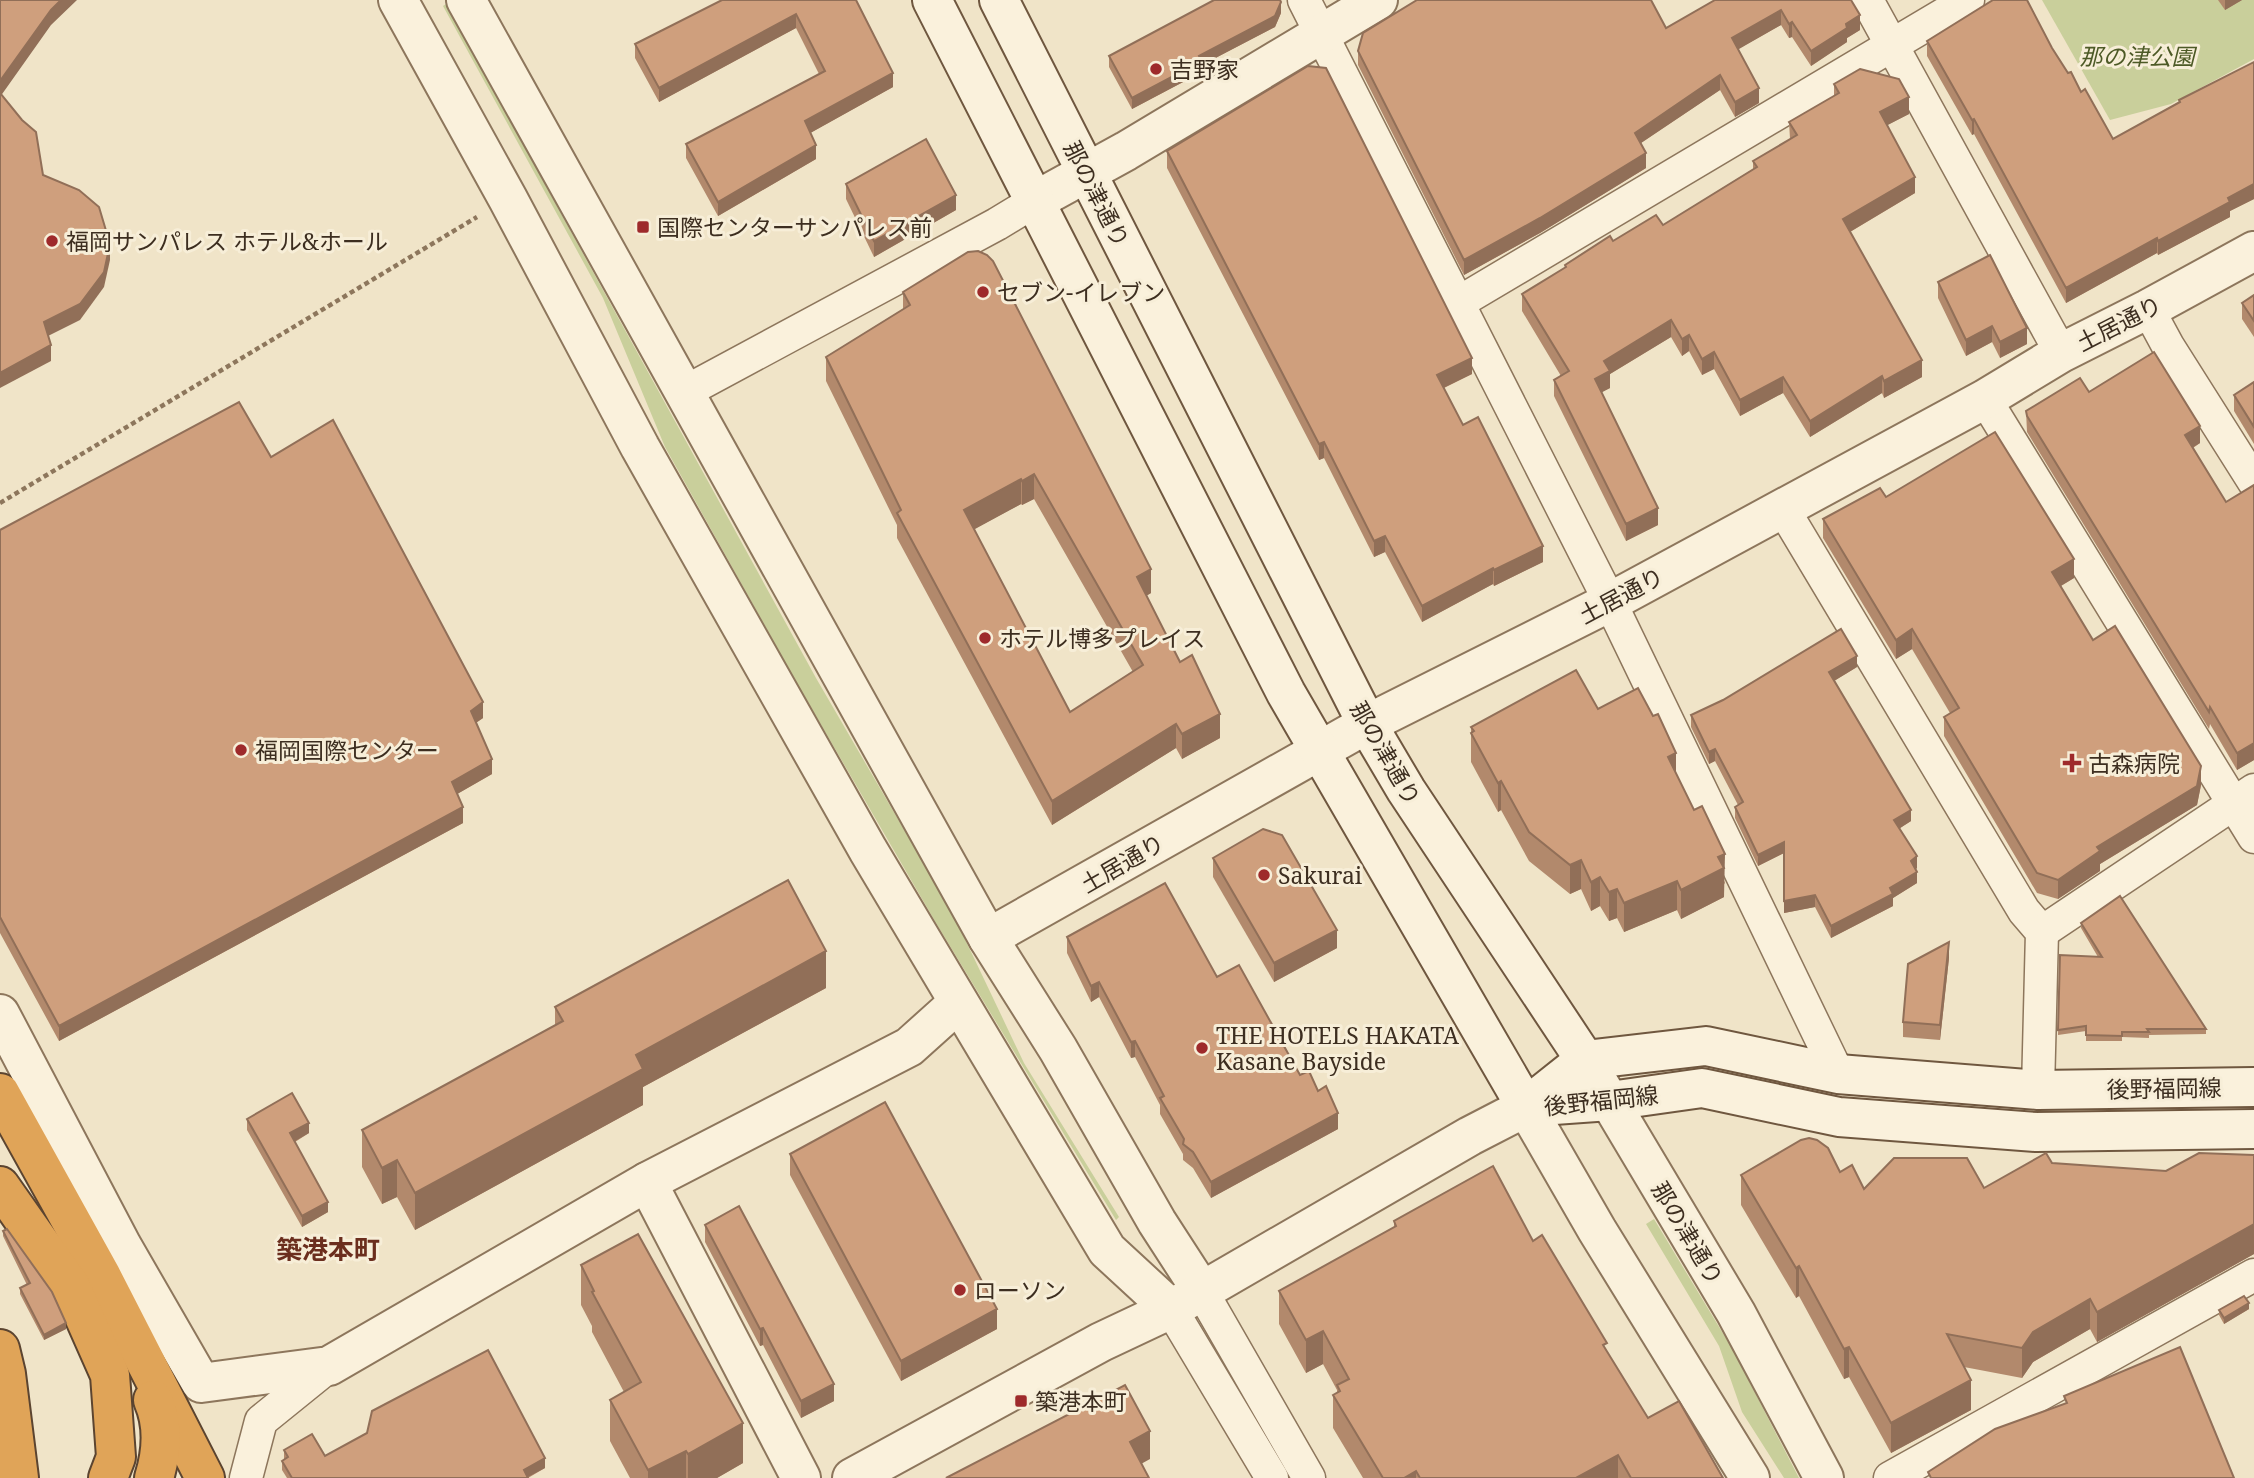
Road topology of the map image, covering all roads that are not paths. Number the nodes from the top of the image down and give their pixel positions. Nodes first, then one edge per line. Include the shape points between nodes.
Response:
1 (398, 0) edge
2 (466, 0) edge
3 (932, 0) edge
4 (999, 0) edge
5 (1304, 0) edge
6 (1378, 0) edge
7 (1867, 0) edge
8 (1968, 0) edge
9 (1321, 34) junction
10 (1894, 45) junction
11 (1086, 173) junction
12 (1035, 201) junction
13 (2254, 251) edge
14 (1458, 303) junction
15 (2148, 309) junction
16 (2061, 353) junction
17 (683, 393) junction
18 (1985, 399) junction
19 (2254, 482) edge
20 (1782, 507) junction
21 (1609, 602) junction
22 (1367, 724) junction
23 (1319, 751) junction
24 (2244, 797) edge
25 (2254, 837) edge
26 (2042, 932) junction
27 (988, 938) junction
28 (958, 1003) junction
29 (0, 1014) edge
30 (1585, 1060) junction
31 (1838, 1074) junction
32 (2254, 1087) edge
33 (2038, 1090) junction
34 (0, 1093) edge
35 (1610, 1101) junction
36 (1526, 1107) junction
37 (2254, 1129) edge
38 (647, 1182) junction
39 (0, 1186) edge
40 (102, 1275) junction
41 (2254, 1275) edge
42 (1186, 1300) junction
43 (0, 1349) edge
44 (329, 1366) junction
45 (19, 1478) edge
46 (108, 1478) edge
47 (153, 1478) edge
48 (205, 1478) edge
49 (246, 1478) edge
50 (802, 1478) edge
51 (852, 1478) edge
52 (1272, 1478) edge
53 (1309, 1478) edge
54 (1750, 1478) edge
55 (1824, 1478) edge
56 (1890, 1478) edge

1 - 28 street via 646,459
2 - 17 street
3 - 12 street
4 - 11 street, 那の津通り
5 - 9 street
6 - 9 street
7 - 10 street
8 - 10 street
9 - 11 street
9 - 14 street
10 - 14 street
10 - 16 street
11 - 12 street
11 - 22 street, 那の津通り
12 - 17 street
12 - 23 street
13 - 15 street, 土居通り
14 - 21 street
15 - 16 street, 土居通り
15 - 19 street
16 - 18 street, 土居通り
17 - 27 street
18 - 20 street, 土居通り
18 - 24 street
20 - 21 street, 土居通り
20 - 26 street via 2024,911
21 - 22 street, 土居通り
21 - 31 street
22 - 23 street, 土居通り
22 - 30 street, 那の津通り
23 - 27 street, 土居通り
23 - 36 street
24 - 25 street
24 - 26 street
26 - 33 street
27 - 42 street via 1157,1222
28 - 38 street via 909,1047
28 - 42 street via 1107,1250
29 - 44 street via 122,1246 201,1383
30 - 31 street, 後野福岡線 via 1706,1046
30 - 35 street, 那の津通り
30 - 36 street, 後野福岡線
31 - 33 street, 後野福岡線
32 - 33 street, 後野福岡線
34 - 40 highway
35 - 36 street, 後野福岡線
35 - 37 street, 後野福岡線 via 1702,1088 1839,1117 2036,1132
35 - 55 street, 那の津通り via 1735,1313
36 - 42 street
36 - 54 street
38 - 44 street
38 - 50 street
39 - 46 highway via 71,1287 110,1375 116,1457
40 - 47 highway via 161,1419 159,1461
40 - 48 highway
41 - 56 street
42 - 51 street
42 - 52 street
42 - 53 street
43 - 45 highway
44 - 49 street via 261,1421

